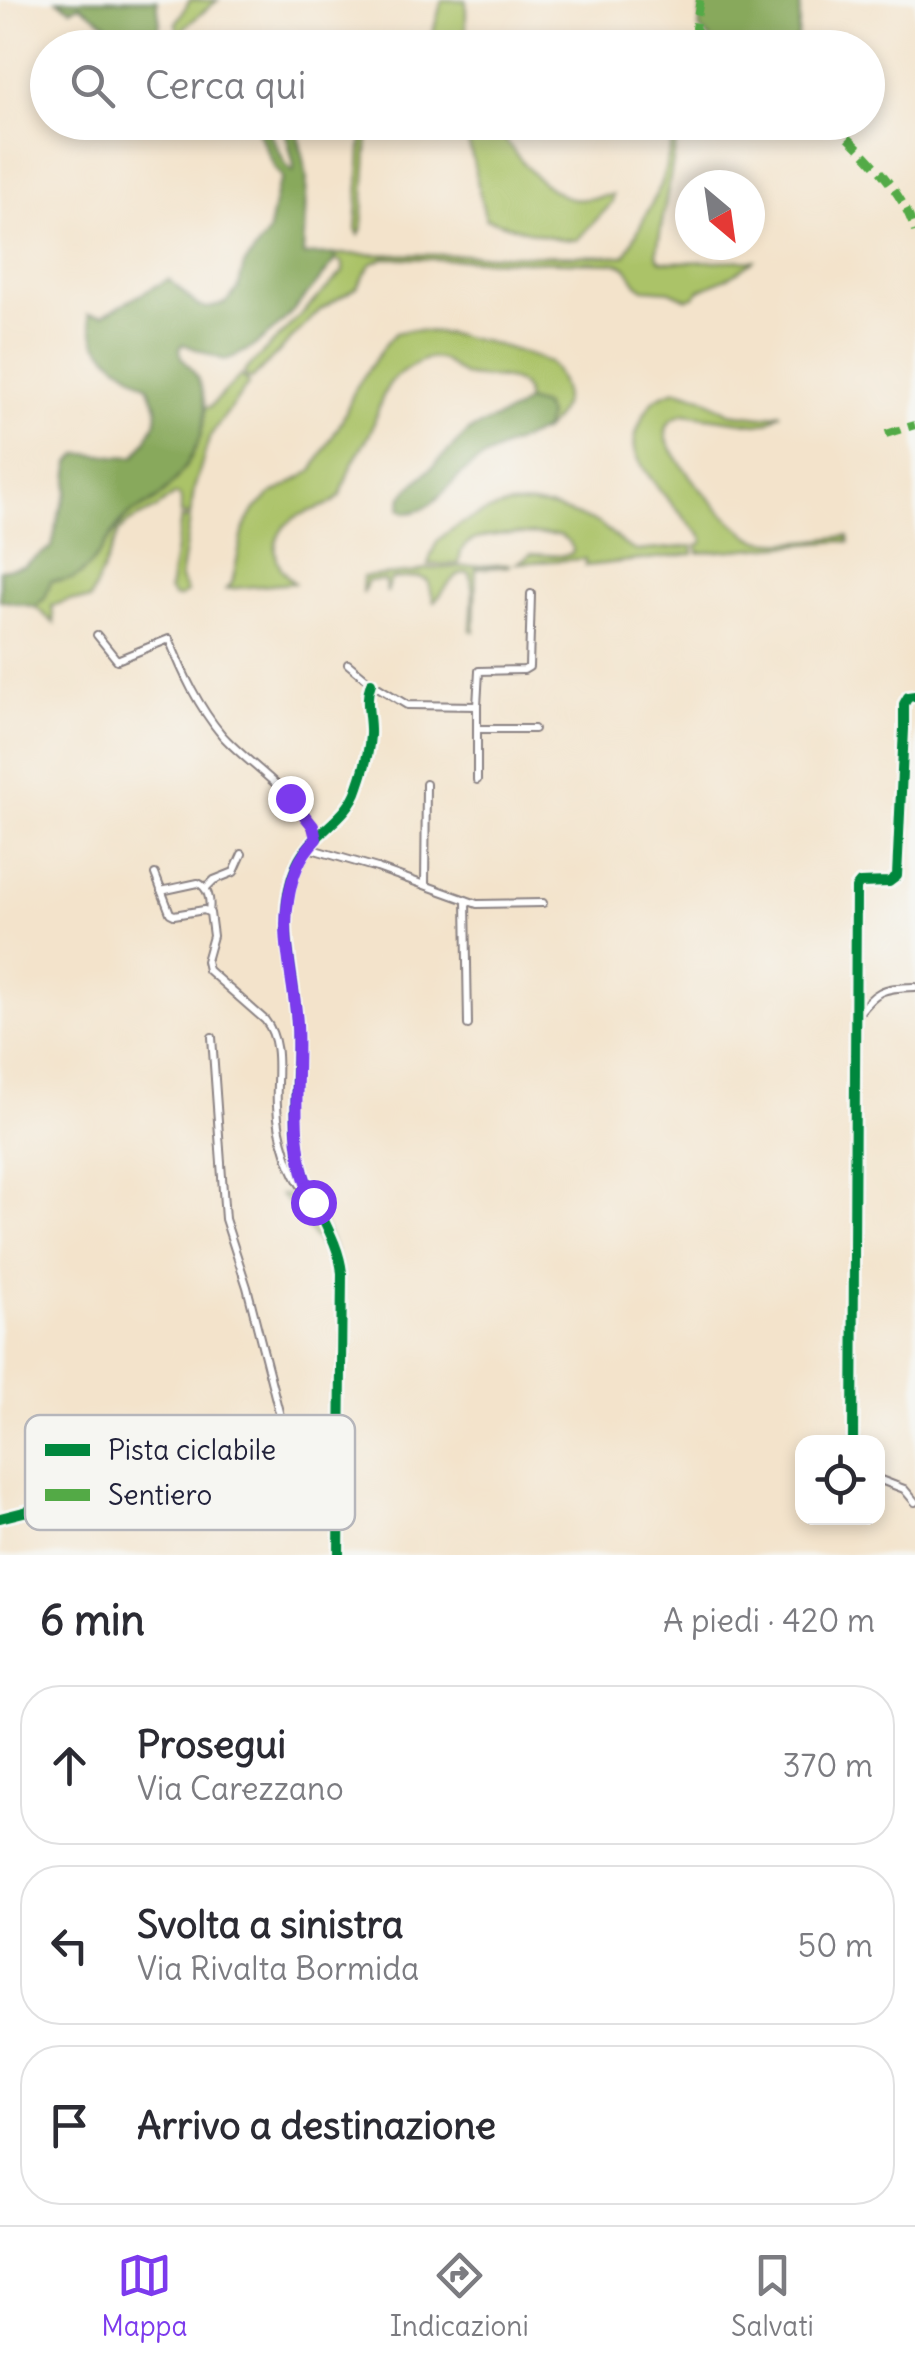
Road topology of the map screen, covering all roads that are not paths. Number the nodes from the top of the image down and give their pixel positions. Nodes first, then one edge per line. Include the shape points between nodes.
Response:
1 (530, 594) dead end
2 (97, 634) dead end
3 (348, 664) dead end
4 (371, 682) junction
5 (915, 696) edge
6 (477, 706) junction
7 (477, 729) junction
8 (534, 729) dead end
9 (477, 780) dead end
10 (426, 784) dead end
11 (316, 839) junction
12 (308, 848) junction
13 (242, 854) dead end
14 (155, 874) dead end
15 (425, 885) junction
16 (206, 888) junction
17 (161, 891) junction
18 (466, 900) junction
19 (542, 904) dead end
20 (209, 911) junction
21 (915, 987) edge
22 (856, 1018) junction
23 (468, 1025) dead end
24 (212, 1037) dead end
25 (310, 1197) junction
26 (280, 1415) edge
27 (340, 1415) edge
28 (854, 1435) edge
29 (885, 1482) edge
30 (915, 1502) edge
31 (25, 1512) edge
32 (0, 1518) edge
33 (339, 1530) edge
34 (339, 1555) edge

1 - 6 street via 530,667 479,671
2 - 11 street via 117,660 169,639 213,722 305,814
3 - 4 street
4 - 6 street via 408,706
4 - 11 street via 367,758 356,794
5 - 22 street via 904,704 896,877 856,886
6 - 7 street
7 - 8 street
7 - 9 street
10 - 15 street
11 - 12 street
12 - 15 street
12 - 25 street via 295,870 286,927 297,1024 296,1132
13 - 16 street via 234,872
14 - 17 street
15 - 18 street
16 - 17 street via 198,882
16 - 20 street
17 - 20 street via 174,915
18 - 19 street
18 - 23 street
20 - 25 street via 207,967 272,1030 281,1132 297,1182
21 - 22 street via 882,989
22 - 28 street
24 - 26 street via 226,1219
25 - 27 street via 341,1266
29 - 30 street
31 - 32 street
33 - 34 street

